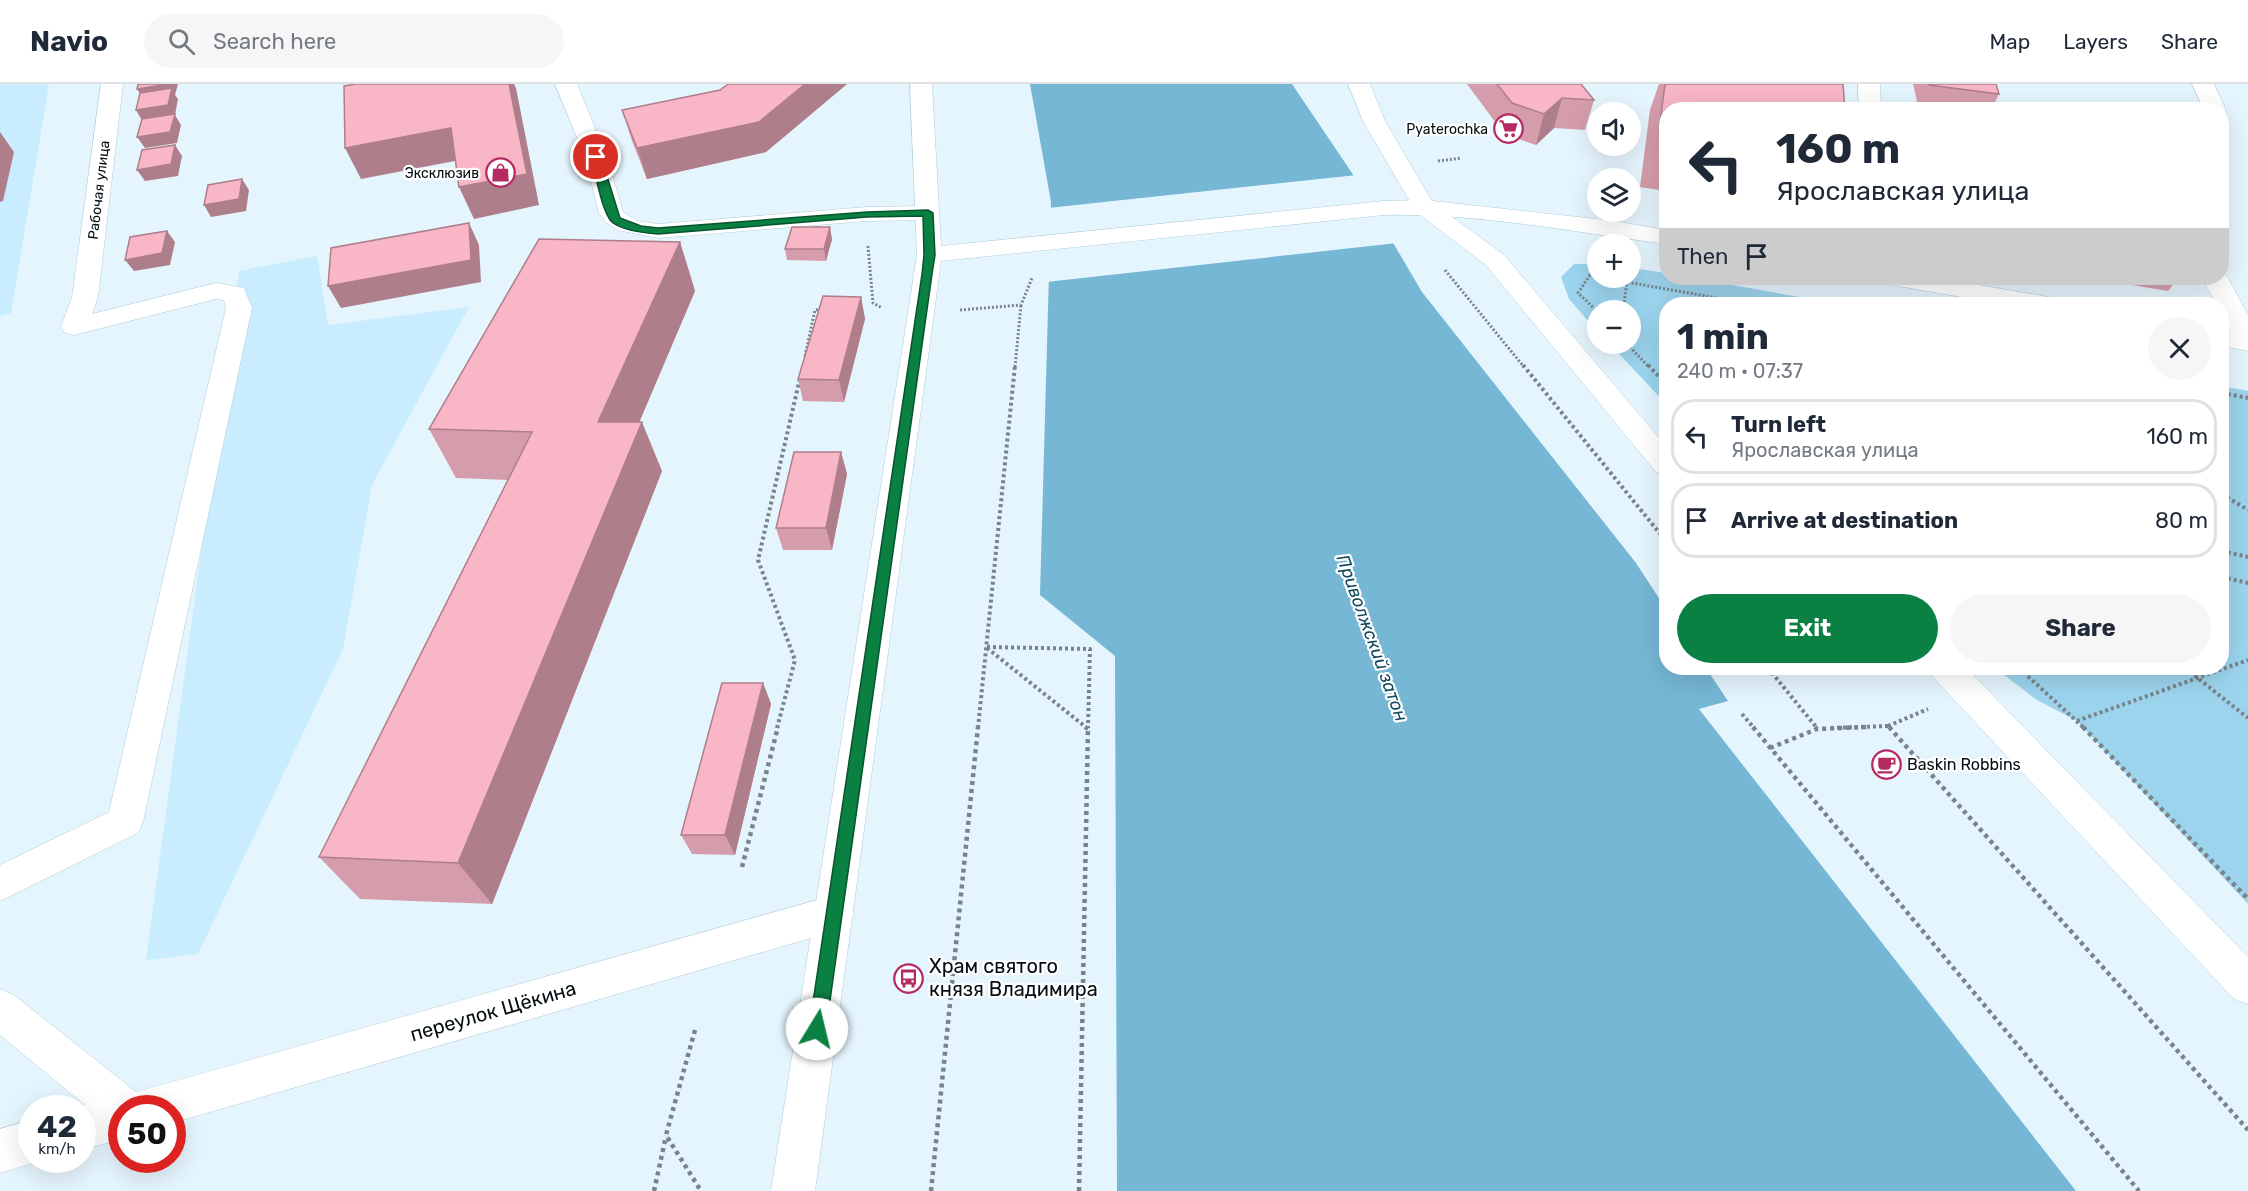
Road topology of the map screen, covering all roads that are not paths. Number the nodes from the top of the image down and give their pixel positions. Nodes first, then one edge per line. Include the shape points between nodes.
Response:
1 (112, 84) edge
2 (567, 84) edge
3 (921, 84) edge
4 (1359, 84) edge
5 (1869, 84) edge
6 (2203, 84) edge
7 (1870, 102) edge
8 (2211, 102) edge
9 (1424, 207) junction
10 (928, 213) junction
11 (1659, 236) edge
12 (929, 255) junction
13 (1937, 285) edge
14 (2004, 297) edge
15 (2229, 305) edge
16 (2229, 339) edge
17 (2248, 341) edge
18 (1659, 457) edge
19 (1952, 675) edge
20 (0, 884) edge
21 (835, 913) junction
22 (2248, 985) edge
23 (0, 1009) edge
24 (108, 1097) edge
25 (186, 1098) edge
26 (18, 1146) edge
27 (0, 1151) edge
28 (792, 1191) edge

1 - 20 street, Рабочая улица via 86,297 74,327 216,291 235,293 238,308 125,822
2 - 10 street via 596,157 611,213 626,225 658,231 867,214
3 - 10 street
4 - 9 street via 1374,121
5 - 7 street
6 - 8 street
9 - 11 street
9 - 12 street
9 - 18 street via 1495,260
10 - 12 street
12 - 21 street
13 - 14 street
15 - 17 street
16 - 17 street
19 - 22 street
21 - 25 street, переулок Щёкина
21 - 28 street
23 - 24 street
26 - 27 street

